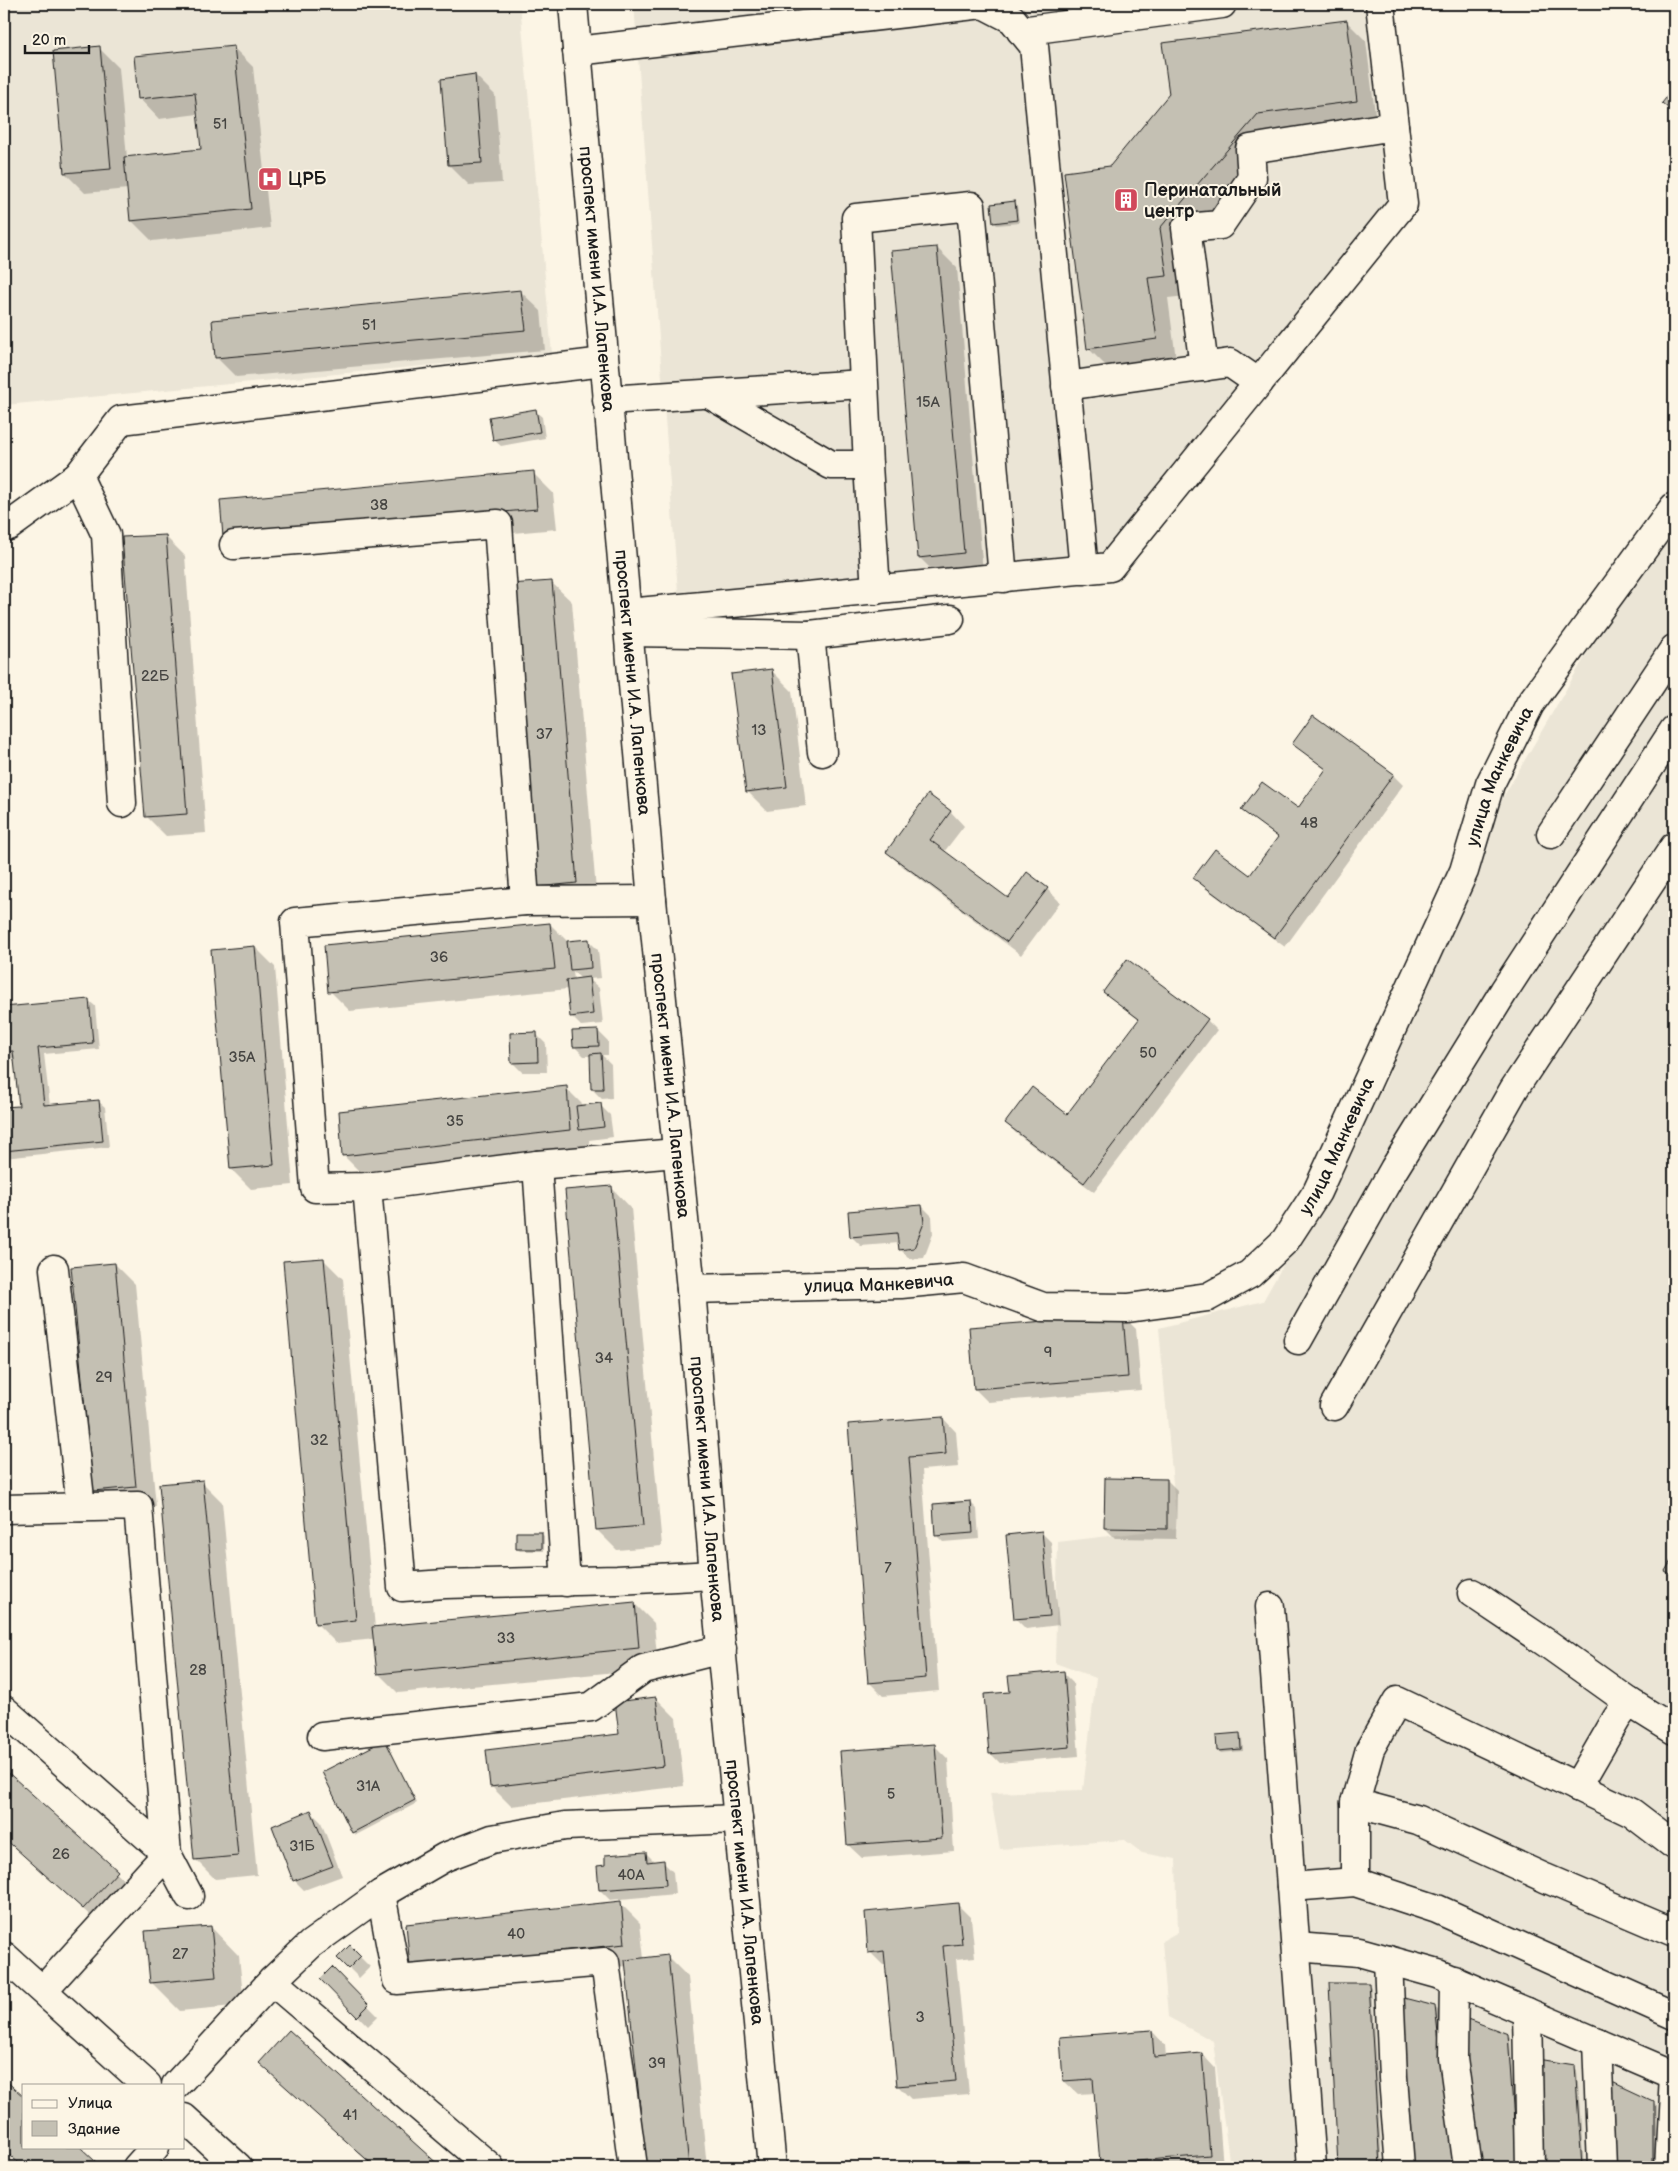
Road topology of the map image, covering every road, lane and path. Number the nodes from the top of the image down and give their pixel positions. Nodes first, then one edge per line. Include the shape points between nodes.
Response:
1 (573, 4) edge
2 (983, 4) edge
3 (1222, 4) edge
4 (1380, 4) edge
5 (1021, 31) junction
6 (578, 51) junction
7 (1394, 126) junction
8 (604, 362) junction
9 (1204, 367) junction
10 (1259, 382) junction
11 (864, 384) junction
12 (1066, 386) junction
13 (709, 394) junction
14 (607, 400) junction
15 (868, 464) junction
16 (78, 476) junction
17 (1672, 514) edge
18 (4, 527) edge
19 (234, 545) dead end
20 (1084, 570) junction
21 (1003, 578) junction
22 (876, 590) junction
23 (950, 619) dead end
24 (628, 623) junction
25 (810, 635) junction
26 (1674, 648) edge
27 (1674, 730) edge
28 (822, 752) dead end
29 (122, 803) dead end
30 (1551, 834) dead end
31 (1674, 847) edge
32 (652, 900) junction
33 (525, 901) junction
34 (676, 1152) junction
35 (537, 1165) junction
36 (367, 1187) junction
37 (54, 1269) dead end
38 (691, 1289) junction
39 (1298, 1340) dead end
40 (1334, 1406) dead end
41 (81, 1507) junction
42 (4, 1509) edge
43 (714, 1575) junction
44 (566, 1582) junction
45 (1472, 1593) dead end
46 (1270, 1607) dead end
47 (722, 1649) junction
48 (1629, 1702) junction
49 (4, 1710) edge
50 (1674, 1730) edge
51 (322, 1736) dead end
52 (1577, 1787) junction
53 (1355, 1803) junction
54 (738, 1818) junction
55 (1674, 1845) edge
56 (166, 1854) junction
57 (1355, 1882) junction
58 (1291, 1887) junction
59 (380, 1894) junction
60 (189, 1896) dead end
61 (1674, 1933) edge
62 (1296, 1948) junction
63 (4, 1956) edge
64 (1388, 1960) junction
65 (1454, 1980) junction
66 (272, 1981) junction
67 (43, 1990) junction
68 (1527, 2012) junction
69 (1674, 2015) edge
70 (1597, 2042) junction
71 (1674, 2075) edge
72 (145, 2084) edge
73 (177, 2084) edge
74 (185, 2119) edge
75 (154, 2148) edge
76 (137, 2167) edge
77 (238, 2167) edge
78 (490, 2167) edge
79 (633, 2167) edge
80 (772, 2167) edge
81 (1312, 2167) edge
82 (1400, 2167) edge
83 (1468, 2167) edge
84 (1530, 2167) edge
85 (1602, 2167) edge
86 (1669, 2167) edge

1 - 6 main road, проспект имени И.А. Лапенкова
2 - 5 main road via 1012,19
2 - 6 main road
3 - 5 main road
4 - 7 main road
5 - 12 main road via 1034,46
6 - 8 main road, проспект имени И.А. Лапенкова
7 - 9 main road via 1250,149 1252,178 1220,225 1186,228
7 - 10 main road via 1403,204
8 - 14 main road, проспект имени И.А. Лапенкова
8 - 16 main road via 121,420
9 - 10 main road via 1230,363
9 - 12 main road
10 - 20 main road via 1110,568
11 - 13 main road
11 - 15 main road
11 - 21 main road via 856,218 971,206
12 - 20 main road
13 - 14 main road
13 - 15 main road via 831,465
14 - 24 main road, проспект имени И.А. Лапенкова
15 - 22 main road
16 - 18 main road
16 - 29 main road via 106,536
17 - 38 main road, улица Манкевича via 1614,586 1530,704 1490,784 1464,871 1317,1192 1286,1241 1250,1274 1208,1297 1128,1308 1043,1307 964,1278 901,1284
19 - 33 main road via 498,524
20 - 21 main road
21 - 22 main road
22 - 24 main road
23 - 25 main road
24 - 25 main road
24 - 32 main road, проспект имени И.А. Лапенкова
25 - 28 main road
26 - 30 main road
27 - 39 main road via 1498,999 1394,1169
31 - 40 main road via 1514,1089
32 - 33 main road
32 - 34 main road, проспект имени И.А. Лапенкова
33 - 36 main road via 295,922 315,1188
34 - 35 main road
34 - 38 main road, проспект имени И.А. Лапенкова
35 - 36 main road
35 - 44 main road
36 - 44 main road via 402,1587
37 - 41 main road
38 - 43 main road, проспект имени И.А. Лапенкова
41 - 42 main road
41 - 56 main road via 138,1506
43 - 44 main road
43 - 47 main road, проспект имени И.А. Лапенкова
45 - 48 main road
46 - 58 main road
47 - 51 main road via 642,1669 591,1707
47 - 54 main road, проспект имени И.А. Лапенкова
48 - 50 main road
48 - 52 main road
49 - 56 main road
52 - 53 main road via 1397,1700 1370,1749
52 - 55 main road via 1632,1813
53 - 57 main road
53 - 61 main road via 1418,1820
54 - 59 main road via 565,1826 492,1839 445,1857
54 - 80 main road, проспект имени И.А. Лапенкова
56 - 60 main road
56 - 67 main road
57 - 58 main road
57 - 69 main road via 1437,1909
58 - 62 main road
59 - 66 main road via 310,1944
59 - 79 main road via 397,1980 605,1962
62 - 64 main road via 1360,1952
62 - 81 main road
63 - 67 main road
64 - 65 main road
64 - 82 main road
65 - 68 main road
65 - 83 main road via 1454,2058
66 - 73 main road
66 - 78 main road
67 - 72 main road
68 - 70 main road
68 - 84 main road
70 - 71 main road
70 - 85 main road
71 - 86 main road
74 - 77 main road
75 - 76 main road

